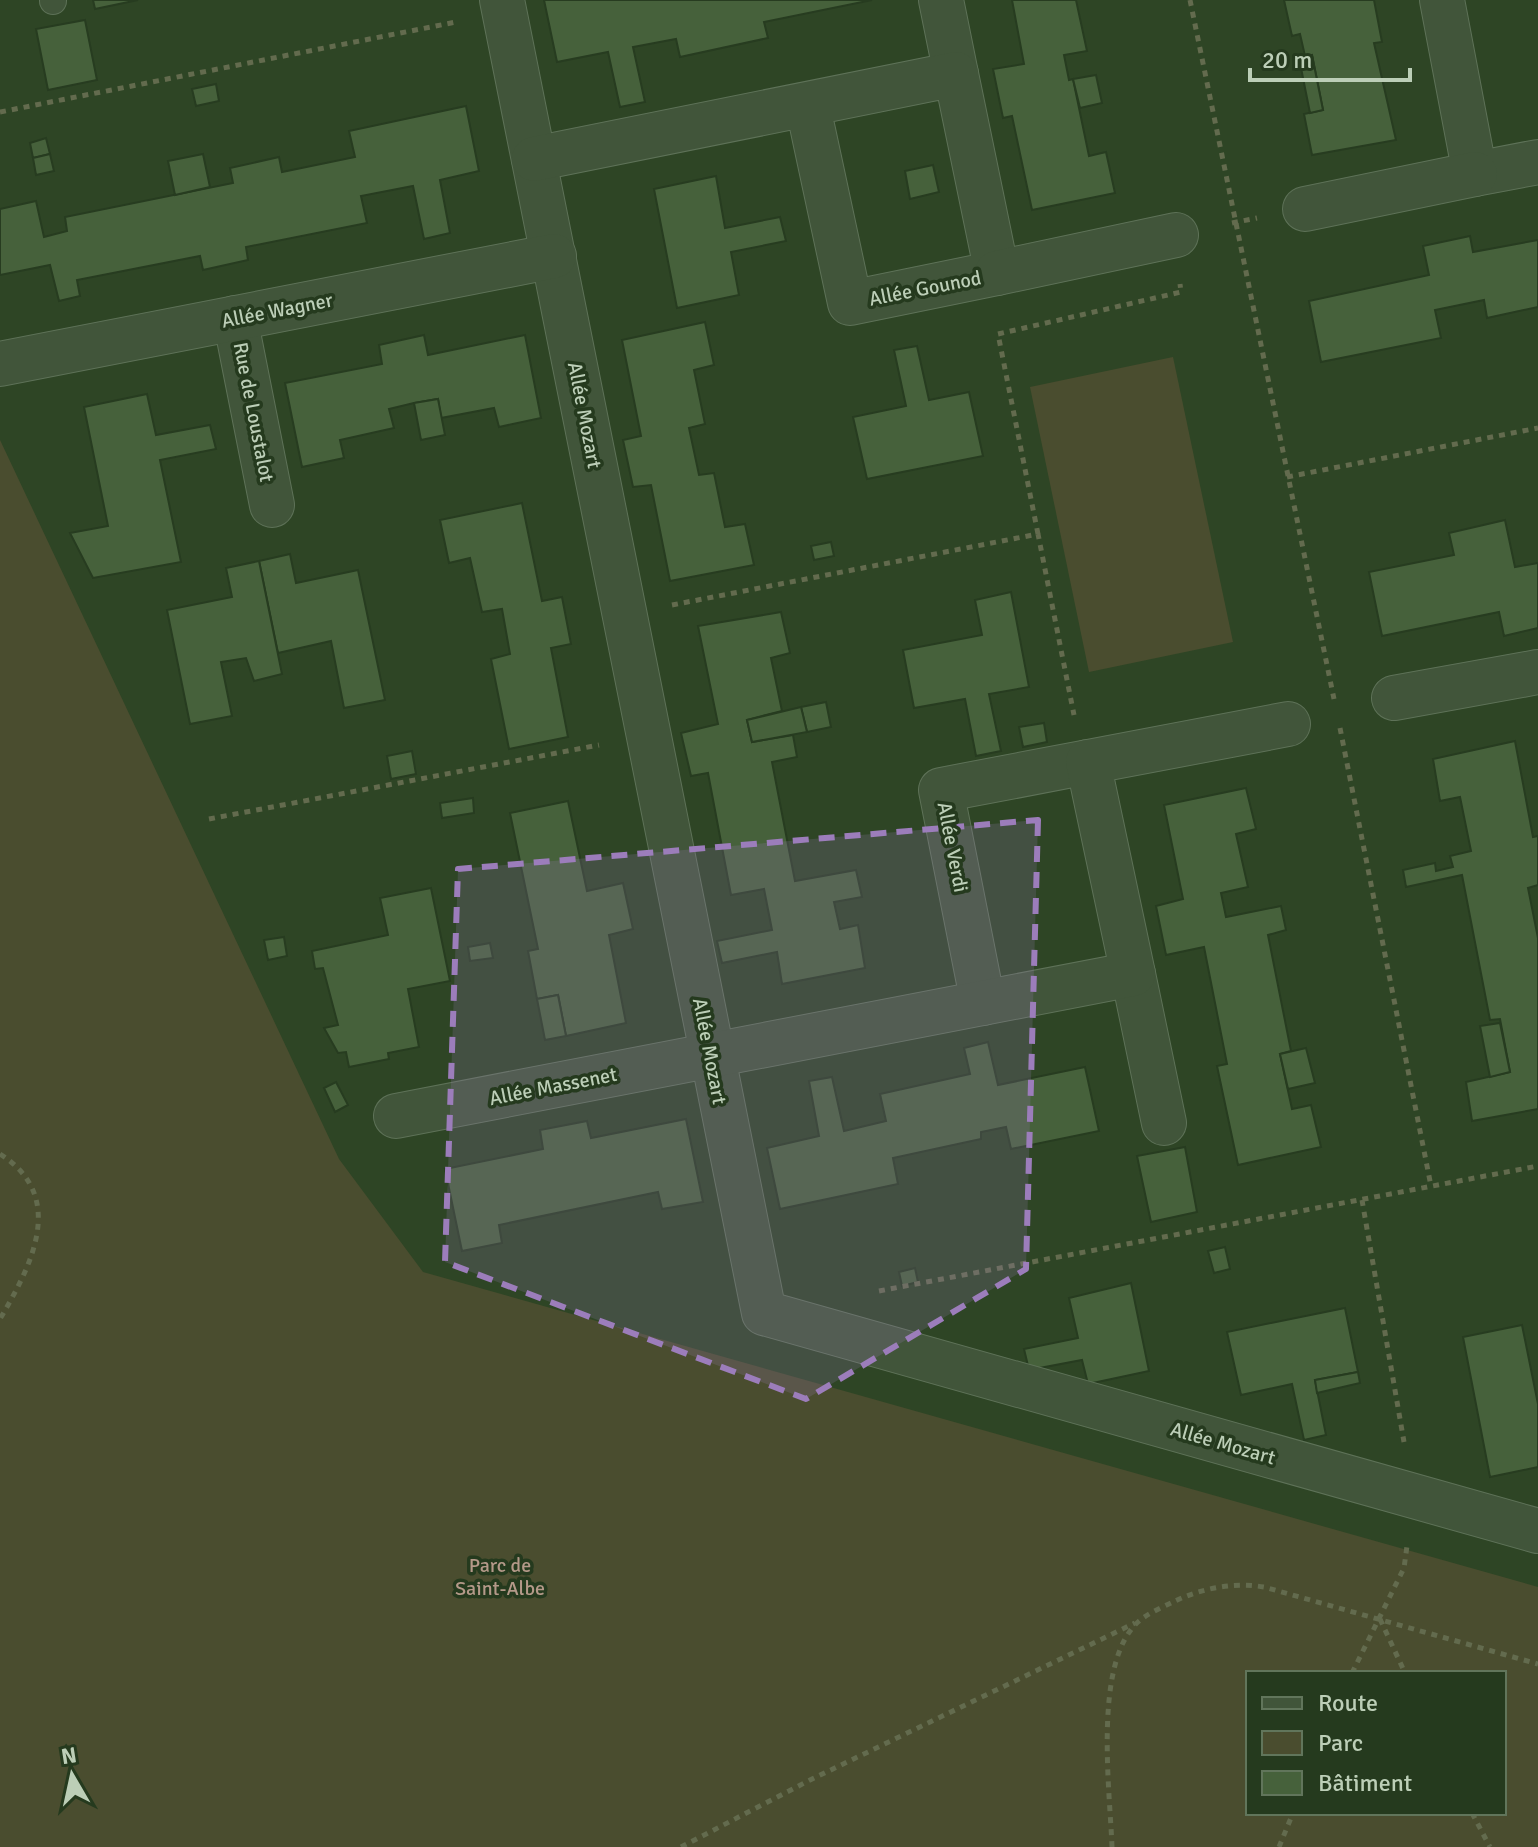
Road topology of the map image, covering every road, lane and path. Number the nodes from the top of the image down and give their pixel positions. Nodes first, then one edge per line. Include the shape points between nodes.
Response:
1 (941, 0) edge
2 (1190, 0) edge
3 (1442, 0) edge
4 (503, 6) edge
5 (956, 74) junction
6 (808, 107) junction
7 (0, 112) edge
8 (534, 159) junction
9 (1538, 162) edge
10 (1475, 174) junction
11 (1305, 209) joint
12 (1234, 223) junction
13 (1176, 235) junction
14 (554, 256) junction
15 (997, 273) junction
16 (235, 318) junction
17 (0, 364) edge
18 (1538, 428) edge
19 (1287, 477) junction
20 (272, 505) dead end
21 (1038, 534) junction
22 (624, 614) junction
23 (1538, 672) edge
24 (1394, 698) dead end
25 (1336, 710) junction
26 (1288, 724) joint
27 (648, 736) junction
28 (1082, 747) junction
29 (209, 819) dead end
30 (1133, 974) junction
31 (983, 1003) junction
32 (711, 1057) junction
33 (396, 1116) dead end
34 (1164, 1123) dead end
35 (0, 1154) edge
36 (1538, 1166) edge
37 (1431, 1186) junction
38 (871, 1293) dead end
39 (0, 1319) edge
40 (1538, 1531) edge
41 (1379, 1619) junction
42 (1136, 1623) junction
43 (1538, 1664) edge
44 (1404, 1671) edge
45 (1292, 1815) edge
46 (1473, 1815) edge
47 (681, 1847) edge
48 (1112, 1847) edge
49 (1279, 1847) edge
50 (1490, 1847) edge

1 - 5 street, Allée Gounod
2 - 12 path
3 - 10 street
4 - 7 path
4 - 8 street, Allée Mozart
5 - 6 street
5 - 15 street, Allée Gounod
6 - 8 street
6 - 15 street, Allée Gounod via 850,303
8 - 14 street, Allée Mozart
9 - 10 street
10 - 11 street
11 - 12 path
12 - 13 path
12 - 19 path
13 - 15 street
13 - 21 path via 1181,292 998,334
14 - 16 street, Allée Wagner
14 - 22 street, Allée Mozart
16 - 17 street, Allée Wagner
16 - 20 street, Rue de Loustalot
18 - 19 path
19 - 25 path
21 - 22 path
21 - 28 path
22 - 27 street, Allée Mozart
23 - 24 street
25 - 26 path
25 - 37 path
26 - 28 street, Allée Verdi
27 - 29 path
27 - 32 street, Allée Mozart
28 - 30 street
28 - 31 street, Allée Verdi via 941,790
30 - 31 street
30 - 34 street
31 - 32 street
32 - 33 street, Allée Massenet
32 - 40 street, Allée Mozart via 764,1313
35 - 39 path via 19,1166 34,1191 39,1225 32,1262
36 - 37 path
37 - 38 path
41 - 42 path via 1243,1583 1183,1597
41 - 43 path
41 - 44 path
42 - 47 path
42 - 48 path via 1110,1678
45 - 49 path
46 - 50 path

